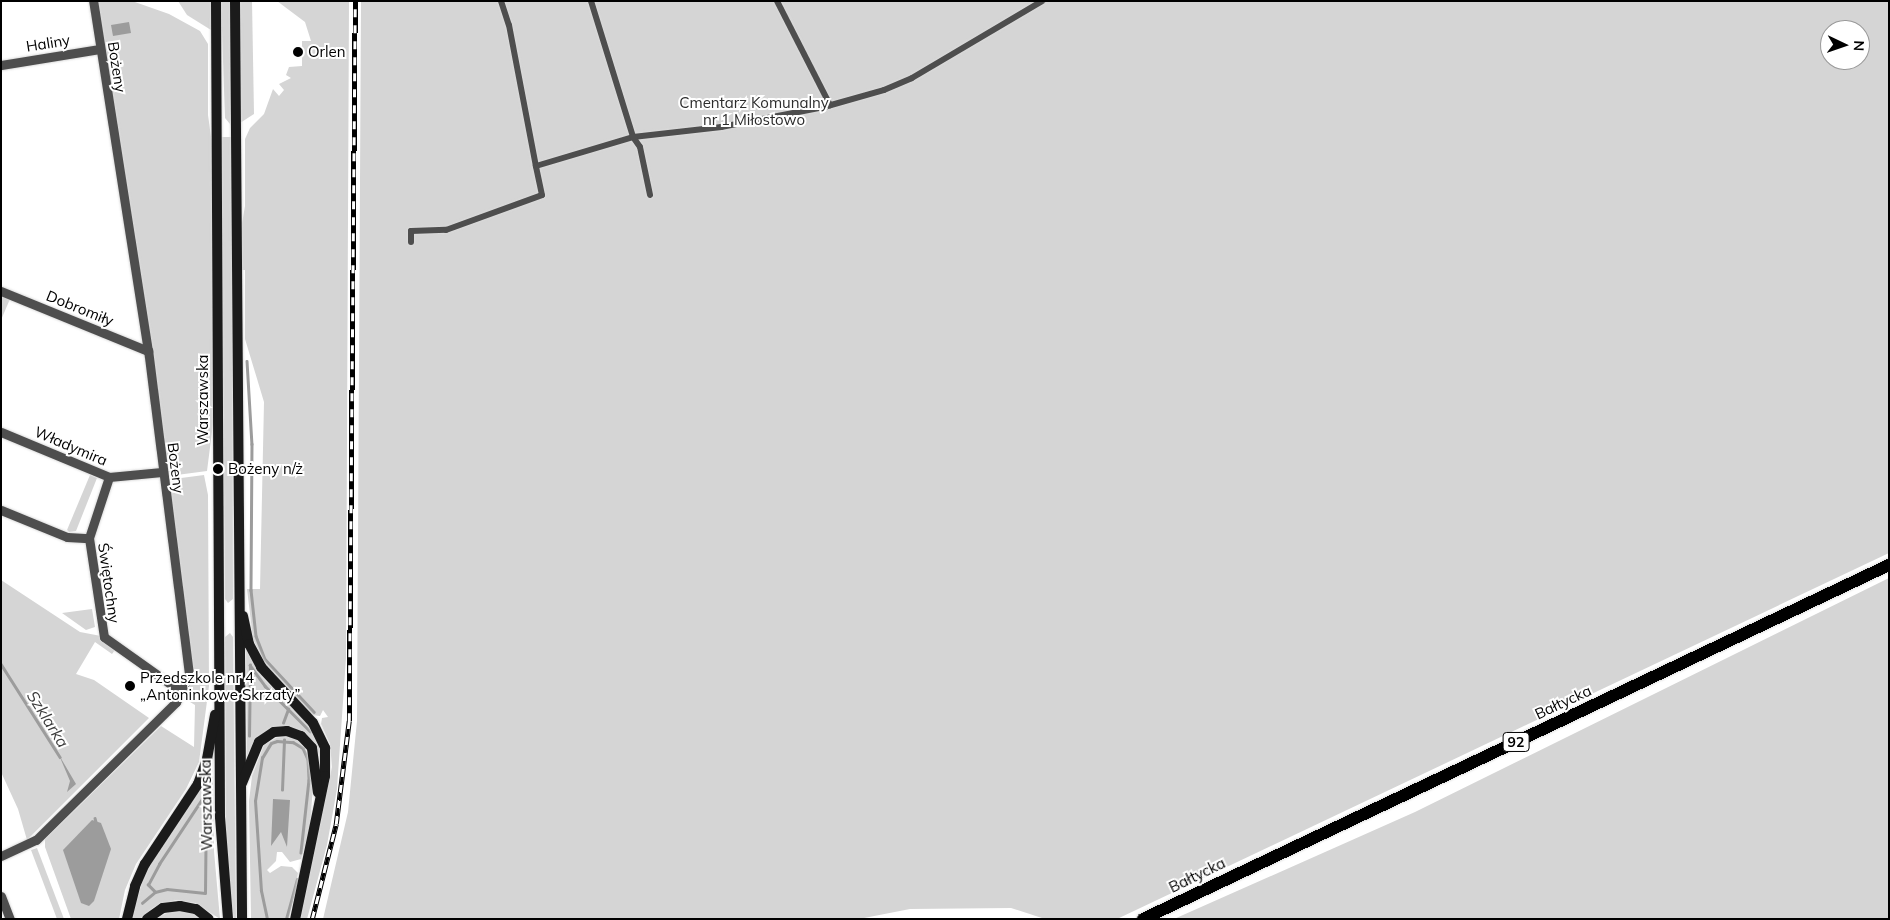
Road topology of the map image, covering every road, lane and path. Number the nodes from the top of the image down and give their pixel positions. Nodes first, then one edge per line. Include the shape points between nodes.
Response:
1 (93, 1) edge
2 (216, 1) edge
3 (235, 1) edge
4 (501, 1) edge
5 (592, 1) edge
6 (777, 1) edge
7 (1042, 1) edge
8 (100, 48) junction
9 (1, 65) edge
10 (830, 105) junction
11 (217, 130) junction
12 (236, 130) junction
13 (633, 137) junction
14 (536, 166) junction
15 (650, 195) dead end
16 (411, 242) dead end
17 (1, 291) edge
18 (148, 351) junction
19 (1, 432) edge
20 (162, 472) junction
21 (109, 477) junction
22 (1, 510) edge
23 (89, 538) junction
24 (1889, 565) edge
25 (238, 572) junction
26 (220, 687) junction
27 (183, 693) junction
28 (239, 801) junction
29 (316, 816) junction
30 (1, 856) edge
31 (1, 896) edge
32 (10, 919) edge
33 (127, 919) edge
34 (147, 919) edge
35 (210, 919) edge
36 (228, 919) edge
37 (242, 919) edge
38 (295, 919) edge
39 (1143, 919) edge

1 - 8 street, Bożeny
2 - 11 main road, Warszawska
3 - 12 main road
4 - 14 street via 509,25
5 - 13 street
6 - 10 street
7 - 10 street via 912,78 884,90
8 - 9 street, Haliny
8 - 18 street, Bożeny
10 - 13 street via 715,128
11 - 12 main road
11 - 26 main road, Warszawska
12 - 25 main road
13 - 14 street
13 - 15 street via 640,147
14 - 16 street via 542,196 446,230 411,231
17 - 18 street, Dobromiły
18 - 20 street, Bożeny
19 - 21 street, Władymira
20 - 21 street, Władymira
20 - 27 street, Bożeny via 189,653 189,672
21 - 23 street, Świętochny
22 - 23 street via 67,537
23 - 27 street, Świętochny via 104,637
24 - 39 main road, Bałtycka / 92
25 - 28 main road
25 - 29 main road via 243,615 254,656 271,680 313,723 324,744 326,770
26 - 33 main road via 203,772 192,795 145,864 135,886
26 - 36 main road, Warszawska via 221,846
27 - 30 street via 32,844
28 - 29 main road via 245,772 257,745 274,732 291,732 307,741 315,756
28 - 37 main road
29 - 38 main road
31 - 32 street
34 - 35 main road via 163,908 180,906 196,909

